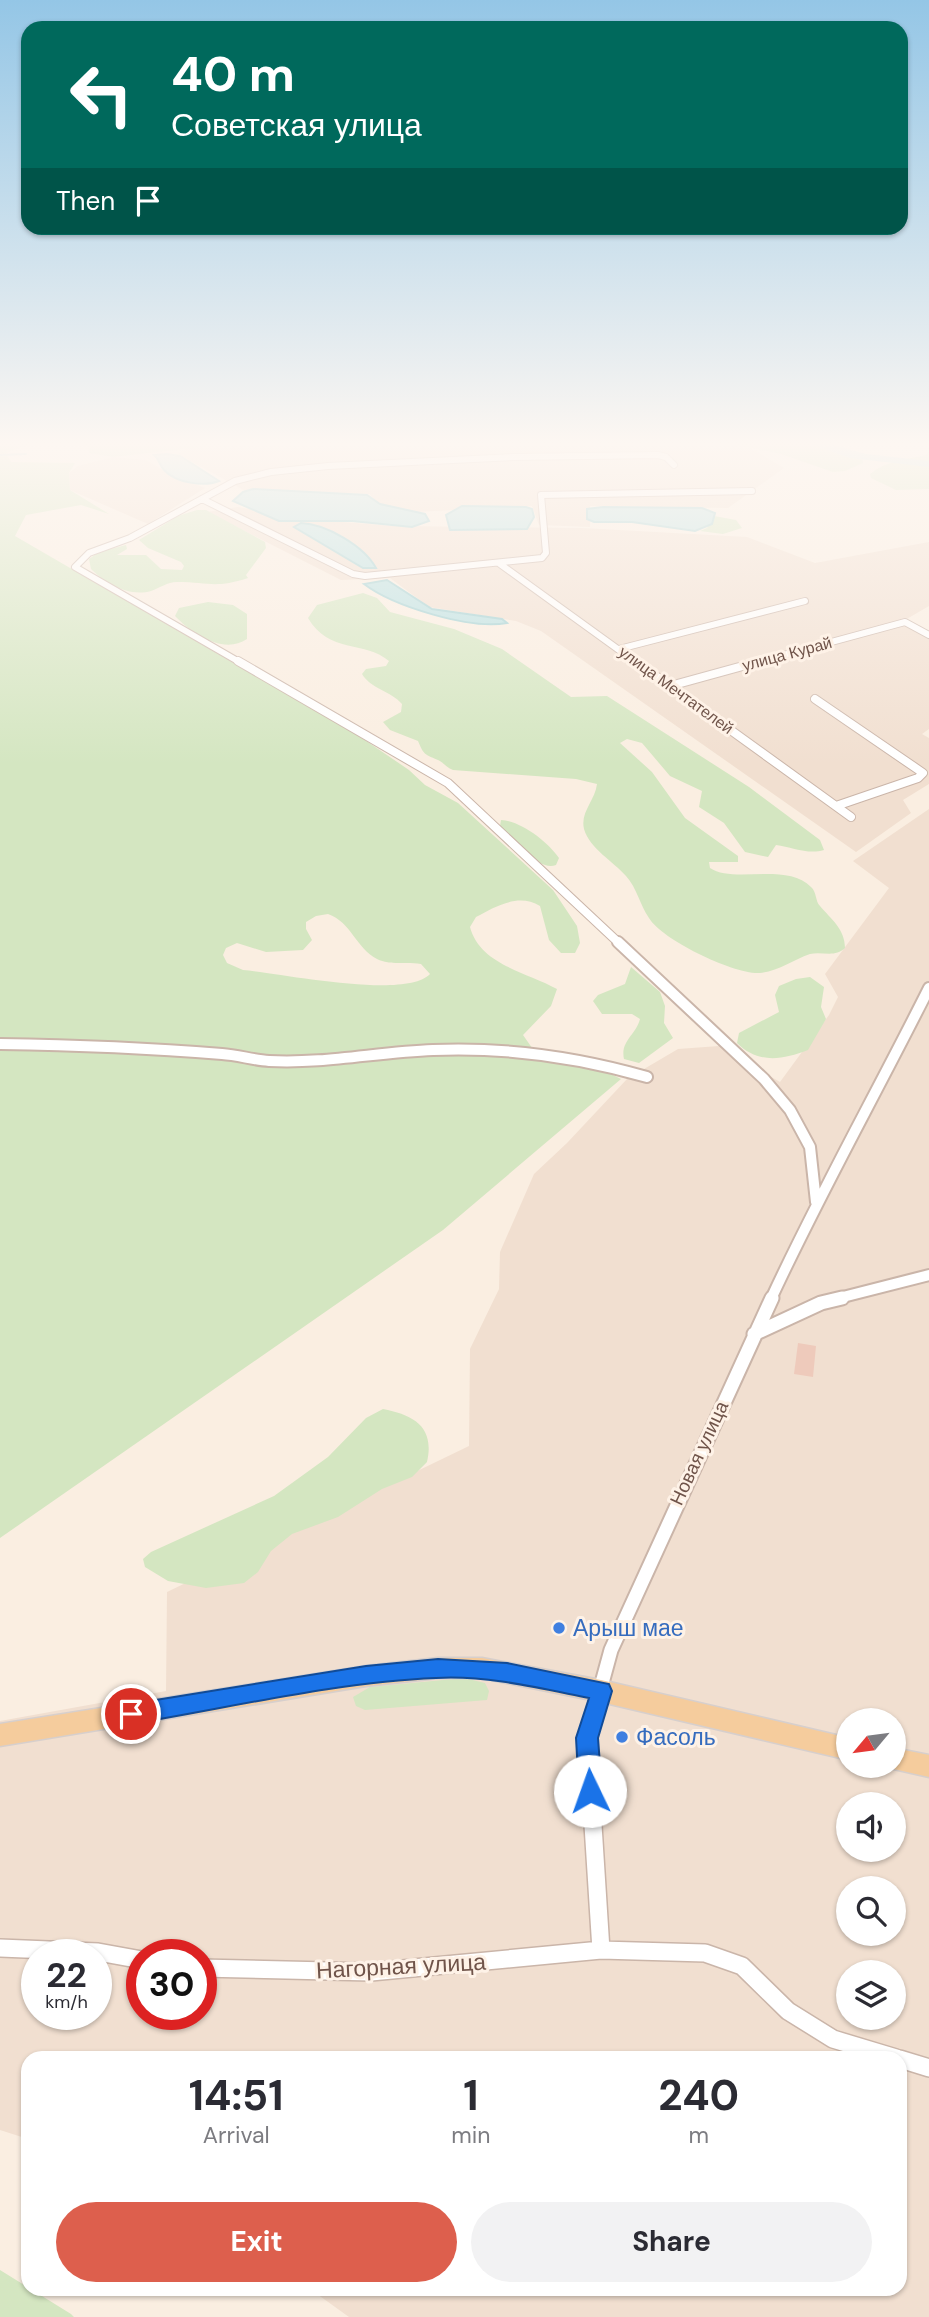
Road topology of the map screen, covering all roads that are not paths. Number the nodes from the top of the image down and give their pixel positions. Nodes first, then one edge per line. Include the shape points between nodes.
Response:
1 (102, 548) edge
2 (302, 548) edge
3 (545, 548) edge
4 (500, 564) junction
5 (806, 601) dead end
6 (929, 635) edge
7 (619, 649) junction
8 (670, 687) junction
9 (815, 699) dead end
10 (836, 806) junction
11 (851, 817) dead end
12 (929, 988) edge
13 (0, 1044) edge
14 (647, 1077) dead end
15 (816, 1202) junction
16 (929, 1275) edge
17 (754, 1334) junction
18 (601, 1691) junction
19 (0, 1735) edge
20 (836, 1746) edge
21 (906, 1761) edge
22 (929, 1766) edge
23 (0, 1948) edge
24 (601, 1950) junction
25 (126, 1957) edge
26 (217, 1968) edge
27 (872, 2051) edge
28 (907, 2062) edge
29 (929, 2068) edge

1 - 15 street via 89,553 75,567 448,783 764,1079 806,1132 815,1164
2 - 4 street via 356,575
3 - 4 street via 545,555 537,559
4 - 7 street, улица Мечтателей
5 - 7 street
6 - 8 street, улица Курай via 905,622
7 - 8 street, улица Мечтателей
8 - 10 street, улица Мечтателей
9 - 10 street via 923,773
10 - 11 street, улица Мечтателей
12 - 15 street, Новая улица via 866,1115
13 - 14 street via 129,1047 267,1060 327,1061 433,1051 529,1053 592,1061
15 - 17 street, Новая улица
16 - 17 street via 821,1303
17 - 18 street, Новая улица via 611,1650
18 - 19 main road via 482,1668 438,1668
18 - 20 main road
18 - 24 street, Новая улица via 587,1738
21 - 22 main road
23 - 25 street
24 - 26 street, Нагорная улица via 371,1972
24 - 27 street, Нагорная улица via 705,1953 742,1966 788,2011 833,2039
28 - 29 street, Нагорная улица

